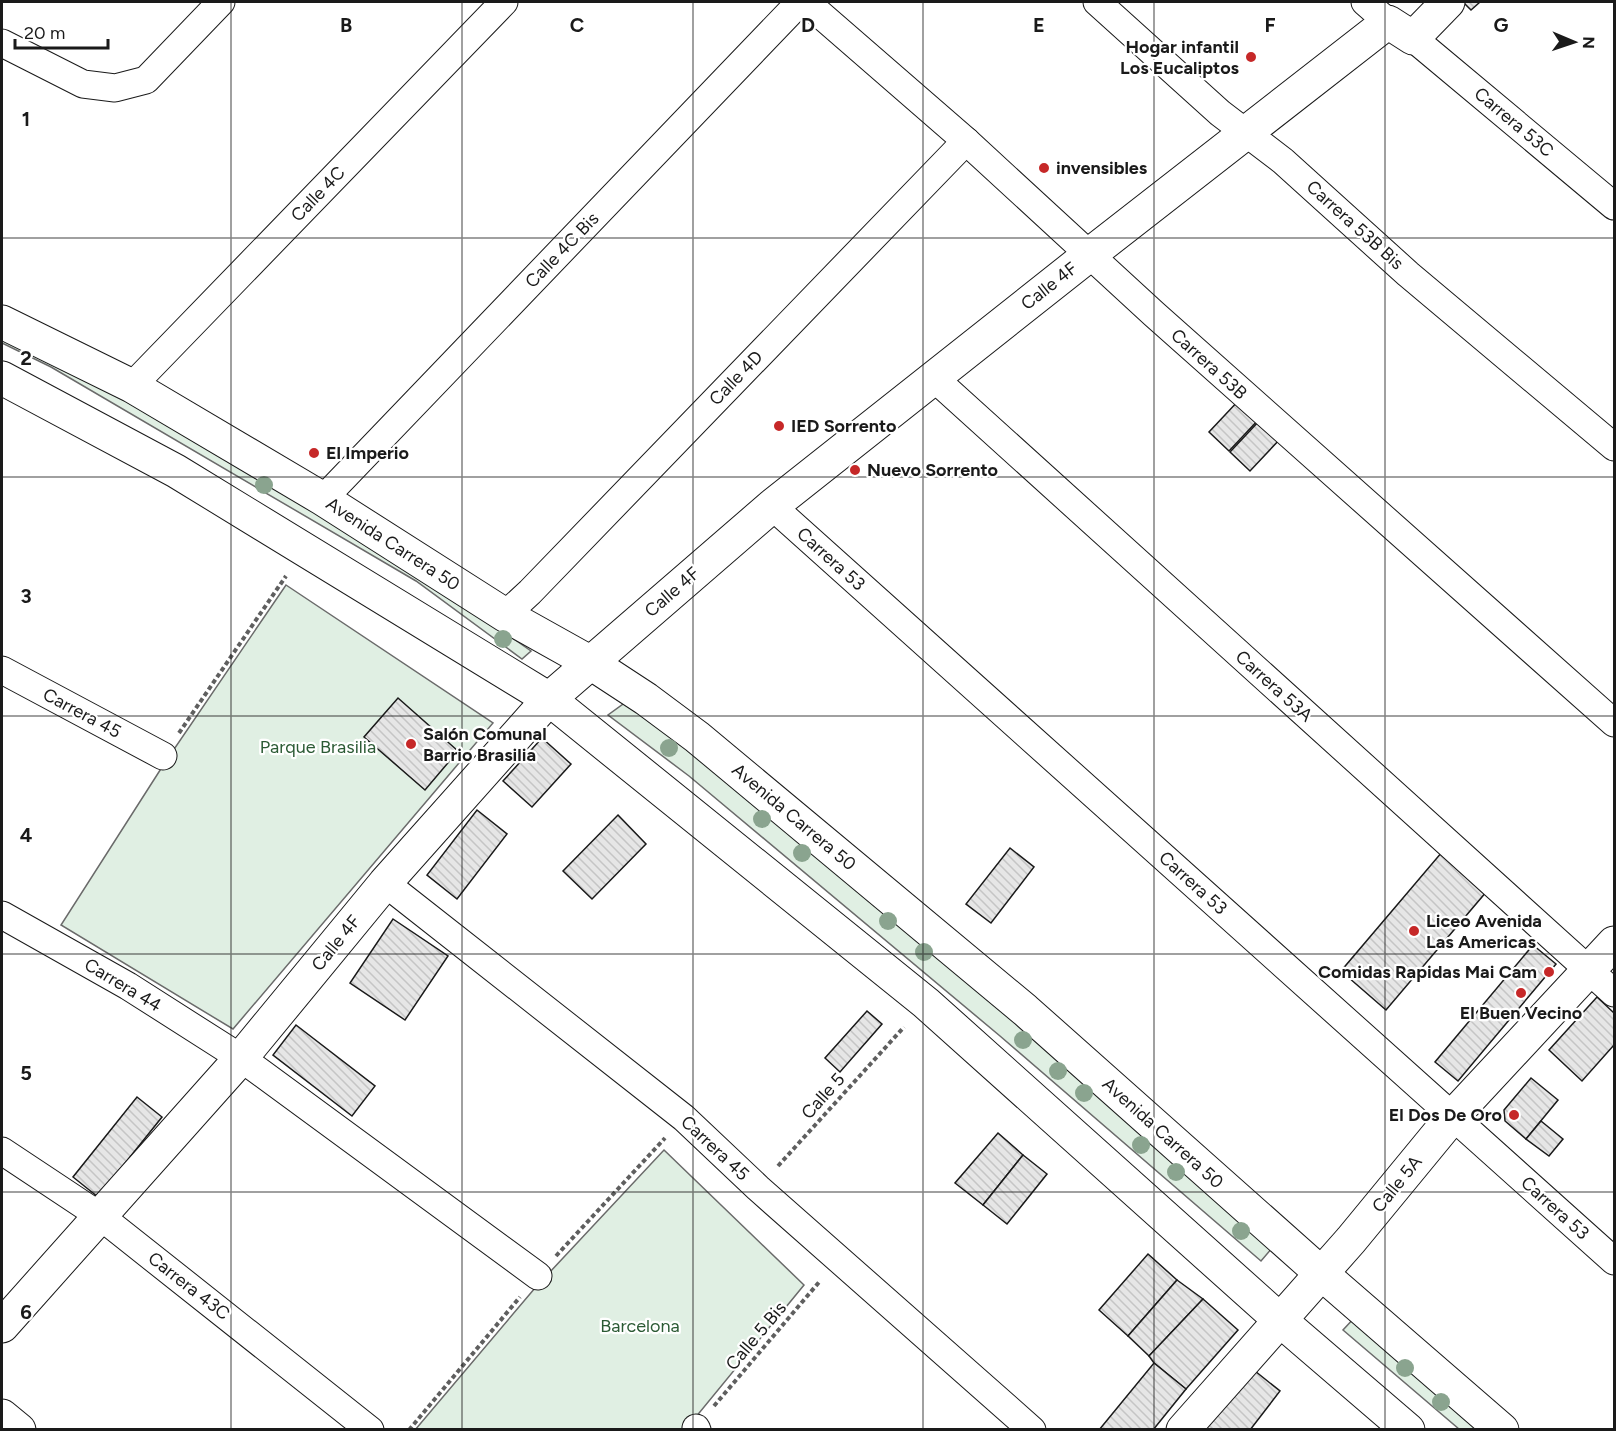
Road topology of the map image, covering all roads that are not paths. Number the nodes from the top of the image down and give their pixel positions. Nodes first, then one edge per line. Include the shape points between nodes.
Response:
1 (221, 2) edge
2 (504, 2) edge
3 (800, 2) edge
4 (806, 2) edge
5 (1097, 2) edge
6 (1448, 2) edge
7 (1389, 20) edge
8 (2, 43) edge
9 (1246, 133) junction
10 (966, 141) junction
11 (1614, 206) edge
12 (1089, 255) junction
13 (2, 322) edge
14 (2, 378) edge
15 (934, 378) junction
16 (132, 386) junction
17 (1614, 447) edge
18 (323, 499) junction
19 (772, 506) junction
20 (505, 615) junction
21 (591, 663) junction
22 (2, 670) edge
23 (549, 699) junction
24 (1614, 723) edge
25 (163, 756) road end
26 (385, 883) junction
27 (2, 915) edge
28 (1614, 943) edge
29 (1589, 971) junction
30 (1614, 993) edge
31 (241, 1058) junction
32 (1453, 1116) junction
33 (2, 1151) edge
34 (100, 1216) junction
35 (1614, 1260) edge
36 (1322, 1274) junction
37 (538, 1276) dead end
38 (1281, 1321) junction
39 (2, 1326) edge
40 (2, 1416) edge
41 (19, 1430) edge
42 (370, 1430) edge
43 (1032, 1430) edge
44 (1183, 1430) edge
45 (1408, 1430) edge
46 (1502, 1430) edge

1 - 8 street via 146,80 115,88 83,84
2 - 16 street, Calle 4C
3 - 18 street, Calle 4C Bis
4 - 10 street, Carrera 53B
5 - 9 street, Carrera 53B Bis
6 - 7 main road, Calle 4F
7 - 9 main road, Calle 4F
7 - 11 street, Carrera 53C
9 - 12 main road, Calle 4F
9 - 17 street, Carrera 53B Bis
10 - 12 street, Carrera 53B
10 - 20 street, Calle 4D
12 - 15 main road, Calle 4F
12 - 24 street, Carrera 53B
13 - 16 main road, Avenida Carrera 50
14 - 23 main road via 176,471
15 - 19 main road, Calle 4F
15 - 29 street, Carrera 53A
16 - 18 main road, Avenida Carrera 50
18 - 20 main road, Avenida Carrera 50
19 - 21 main road, Calle 4F
19 - 32 street, Carrera 53
20 - 21 main road, Avenida Carrera 50
21 - 23 main road, Calle 4F
21 - 36 main road, Avenida Carrera 50 via 697,737 1025,1010
22 - 25 street, Carrera 45
23 - 26 main road, Calle 4F
23 - 38 main road via 926,1003
26 - 31 main road, Calle 4F
26 - 43 street, Carrera 45 via 684,1118
27 - 31 street, Carrera 44 via 128,986
28 - 29 main road, Calle 5A
29 - 30 street, Carrera 53A
29 - 32 main road, Calle 5A
31 - 34 main road, Calle 4F
31 - 37 street
32 - 35 street, Carrera 53
32 - 36 main road, Calle 5A
33 - 34 street, Carrera 43C
34 - 39 main road, Calle 4F
34 - 42 street, Carrera 43C
36 - 38 main road, Calle 5A
36 - 46 main road, Avenida Carrera 50
38 - 44 main road, Calle 5A
38 - 45 main road
40 - 41 main road

